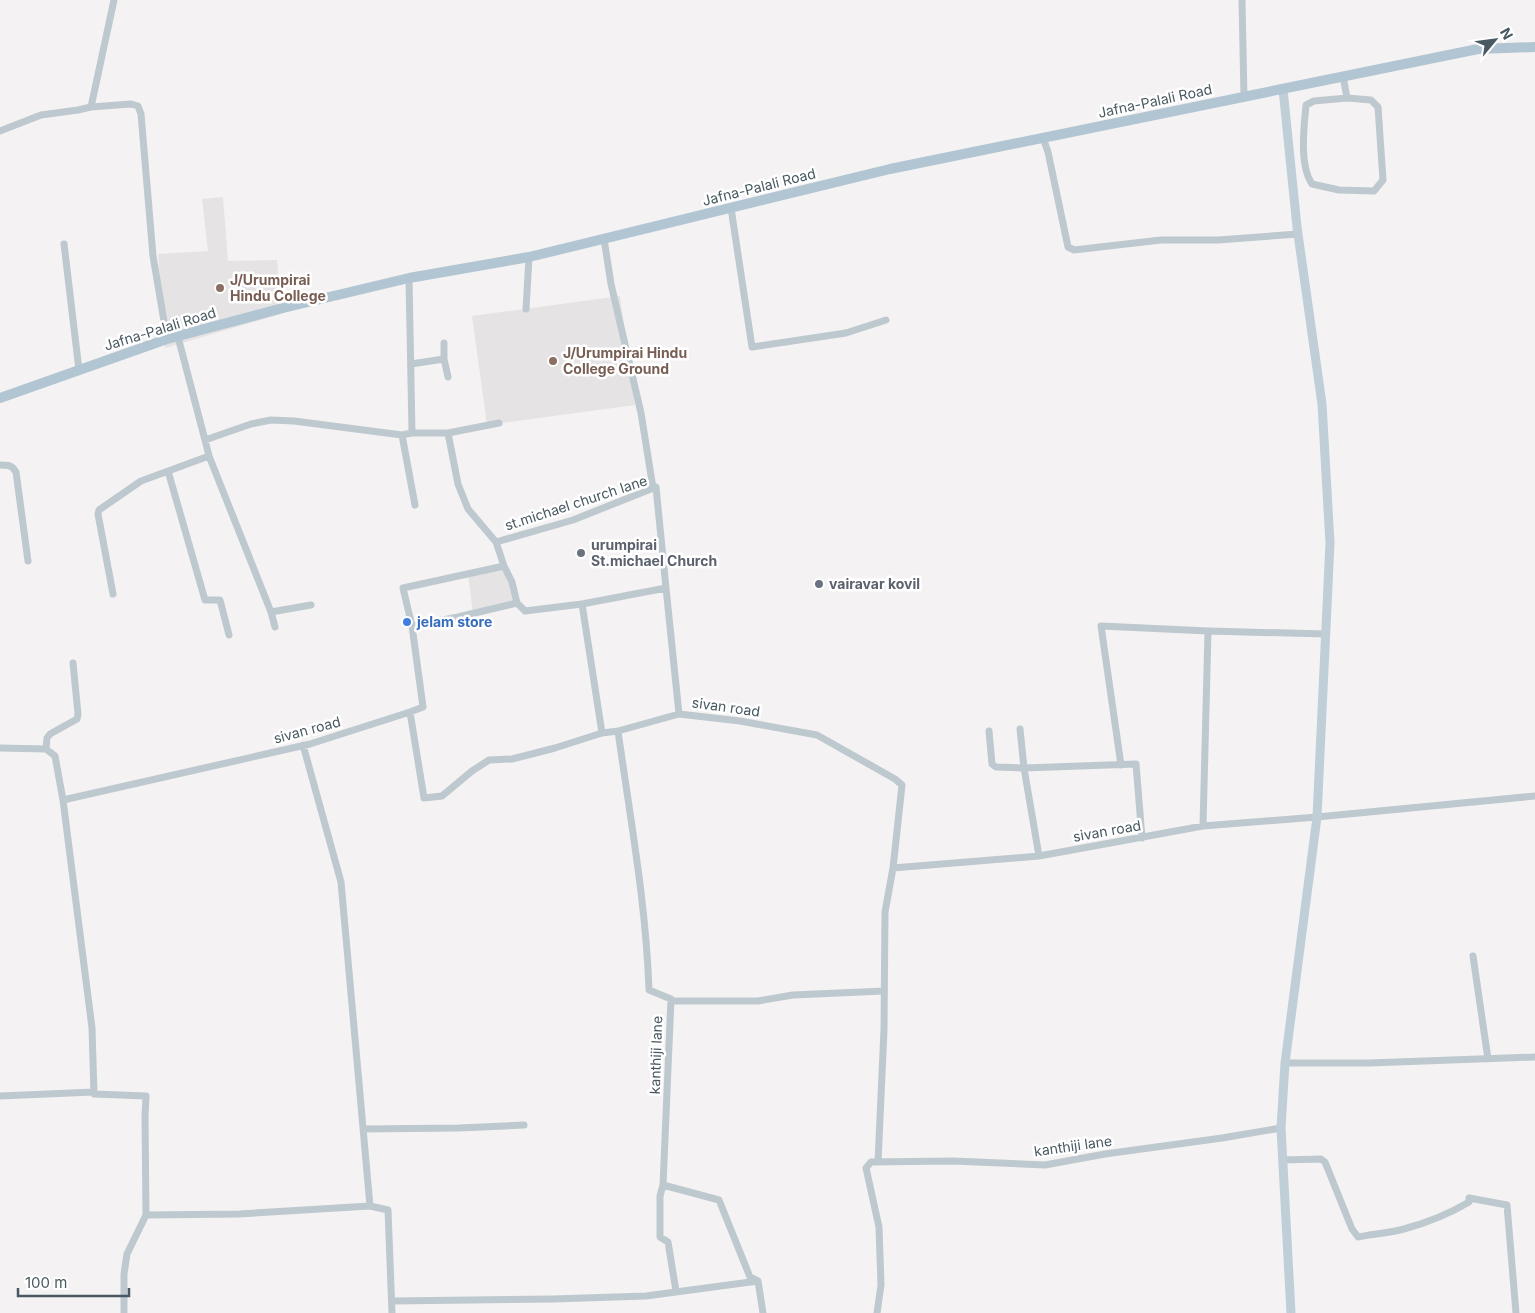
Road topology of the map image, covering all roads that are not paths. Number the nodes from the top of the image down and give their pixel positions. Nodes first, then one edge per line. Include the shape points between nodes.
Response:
1 (114, 0) edge
2 (1242, 0) edge
3 (1535, 47) edge
4 (1343, 76) junction
5 (1283, 89) junction
6 (1244, 97) junction
7 (1347, 98) junction
8 (92, 107) junction
9 (0, 130) edge
10 (1043, 138) junction
11 (732, 208) junction
12 (1298, 234) junction
13 (604, 239) junction
14 (64, 244) dead end
15 (529, 257) junction
16 (409, 278) junction
17 (526, 309) dead end
18 (886, 320) dead end
19 (178, 337) junction
20 (167, 339) junction
21 (444, 343) dead end
22 (444, 359) junction
23 (412, 364) junction
24 (79, 370) junction
25 (448, 377) dead end
26 (0, 398) edge
27 (499, 424) dead end
28 (412, 433) junction
29 (448, 433) junction
30 (402, 435) junction
31 (205, 440) junction
32 (209, 456) junction
33 (0, 465) edge
34 (168, 471) junction
35 (653, 488) junction
36 (415, 505) dead end
37 (496, 542) junction
38 (28, 561) dead end
39 (504, 566) junction
40 (666, 588) junction
41 (114, 594) dead end
42 (517, 603) junction
43 (582, 604) junction
44 (311, 605) dead end
45 (271, 612) junction
46 (275, 626) dead end
47 (412, 626) junction
48 (1208, 631) junction
49 (1326, 634) junction
50 (229, 635) dead end
51 (73, 664) dead end
52 (410, 712) junction
53 (680, 714) junction
54 (1020, 729) dead end
55 (618, 731) junction
56 (989, 731) dead end
57 (602, 732) junction
58 (304, 745) junction
59 (0, 748) edge
60 (46, 749) junction
61 (1121, 766) junction
62 (1024, 768) junction
63 (1535, 796) edge
64 (63, 800) junction
65 (1317, 817) junction
66 (1203, 826) junction
67 (1142, 838) junction
68 (1039, 856) junction
69 (893, 868) junction
70 (1473, 956) dead end
71 (884, 991) junction
72 (671, 1001) junction
73 (1535, 1056) edge
74 (1488, 1059) junction
75 (1285, 1063) junction
76 (94, 1092) junction
77 (0, 1096) edge
78 (524, 1125) dead end
79 (363, 1128) junction
80 (1281, 1128) junction
81 (1282, 1160) junction
82 (878, 1162) junction
83 (663, 1185) junction
84 (370, 1206) junction
85 (146, 1215) junction
86 (758, 1280) junction
87 (676, 1291) junction
88 (392, 1301) junction
89 (124, 1313) edge
90 (392, 1313) edge
91 (763, 1313) edge
92 (877, 1313) edge
93 (1291, 1313) edge
94 (1516, 1313) edge

1 - 8 street
2 - 6 street
3 - 4 main road, Jafna-Palali Road via 1478,49
4 - 5 main road, Jafna-Palali Road
4 - 7 street
5 - 6 main road, Jafna-Palali Road
5 - 12 street
6 - 10 main road, Jafna-Palali Road
7 - 7 street via 1372,100 1378,107 1384,180 1374,191 1339,190 1312,184 1307,176 1306,105 1314,100
8 - 9 street via 41,115
8 - 20 street via 131,104 138,106 141,114 153,256
10 - 11 main road, Jafna-Palali Road via 890,169
10 - 12 street via 1068,247 1074,250 1161,240
11 - 13 main road, Jafna-Palali Road
11 - 18 street via 752,347 846,333
12 - 49 street via 1322,404 1330,543
13 - 15 main road, Jafna-Palali Road
13 - 35 street via 611,284 641,413
14 - 24 street
15 - 16 main road, Jafna-Palali Road
15 - 17 street
16 - 19 main road, Jafna-Palali Road
16 - 23 street
19 - 20 main road, Jafna-Palali Road
19 - 31 street
20 - 24 main road, Jafna-Palali Road
21 - 22 street
22 - 23 street
22 - 25 street
23 - 28 street
24 - 26 main road, Jafna-Palali Road
27 - 29 street
28 - 29 street
28 - 30 street
29 - 37 street, st.michael church lane via 458,484 468,509
30 - 31 street via 271,420
30 - 36 street
31 - 32 street
32 - 34 street
32 - 45 street
33 - 38 street via 13,467 16,472
34 - 41 street via 141,481 99,510
34 - 50 street via 205,600 220,600
35 - 37 street, st.michael church lane via 573,520
35 - 40 street, st.michael church lane via 656,487
37 - 39 street, st.michael church lane
39 - 42 street, st.michael church lane
39 - 47 street via 403,588
40 - 43 street
40 - 53 street, st.michael church lane
42 - 43 street via 525,611
42 - 47 street
43 - 57 street
44 - 45 street
45 - 46 street
47 - 52 street via 423,707
48 - 49 street
48 - 61 street via 1101,626
48 - 66 street
49 - 65 street
51 - 60 street via 78,714 76,719 50,734
52 - 57 street, sivan road via 424,798 442,796 489,760 512,759
52 - 58 street, sivan road
53 - 55 street, sivan road
53 - 69 street, sivan road via 817,735 895,779 902,785
54 - 62 street
55 - 57 street, sivan road
55 - 72 street, kanthiji lane via 641,895 649,990
56 - 62 street via 992,764
58 - 64 street, sivan road
58 - 79 street via 341,882
59 - 60 street
60 - 64 street via 55,756
61 - 62 street
61 - 67 street via 1136,764
62 - 68 street
63 - 65 street, sivan road
64 - 76 street via 92,1028
65 - 66 street, sivan road
65 - 75 street
66 - 67 street, sivan road
67 - 68 street, sivan road
68 - 69 street, sivan road
69 - 71 street via 885,912
70 - 74 street
71 - 72 street via 793,995 758,1001
71 - 82 street
72 - 83 street, kanthiji lane
73 - 74 street
74 - 75 street via 1369,1064
75 - 80 street
76 - 77 street
76 - 85 street via 146,1096
78 - 79 street
79 - 84 street
80 - 81 street
80 - 82 street, kanthiji lane via 1045,1165
81 - 93 street
81 - 94 street via 1321,1159 1325,1162 1358,1237 1404,1229 1453,1211 1469,1198 1507,1205
82 - 92 street via 871,1162 866,1168 879,1227 881,1285
83 - 86 street via 719,1200 750,1277
83 - 87 street, kanthiji lane via 660,1237 668,1242
84 - 85 street via 239,1214
84 - 88 street via 388,1210
85 - 89 street via 127,1254
86 - 87 street
86 - 91 street
87 - 88 street via 646,1296
88 - 90 street

